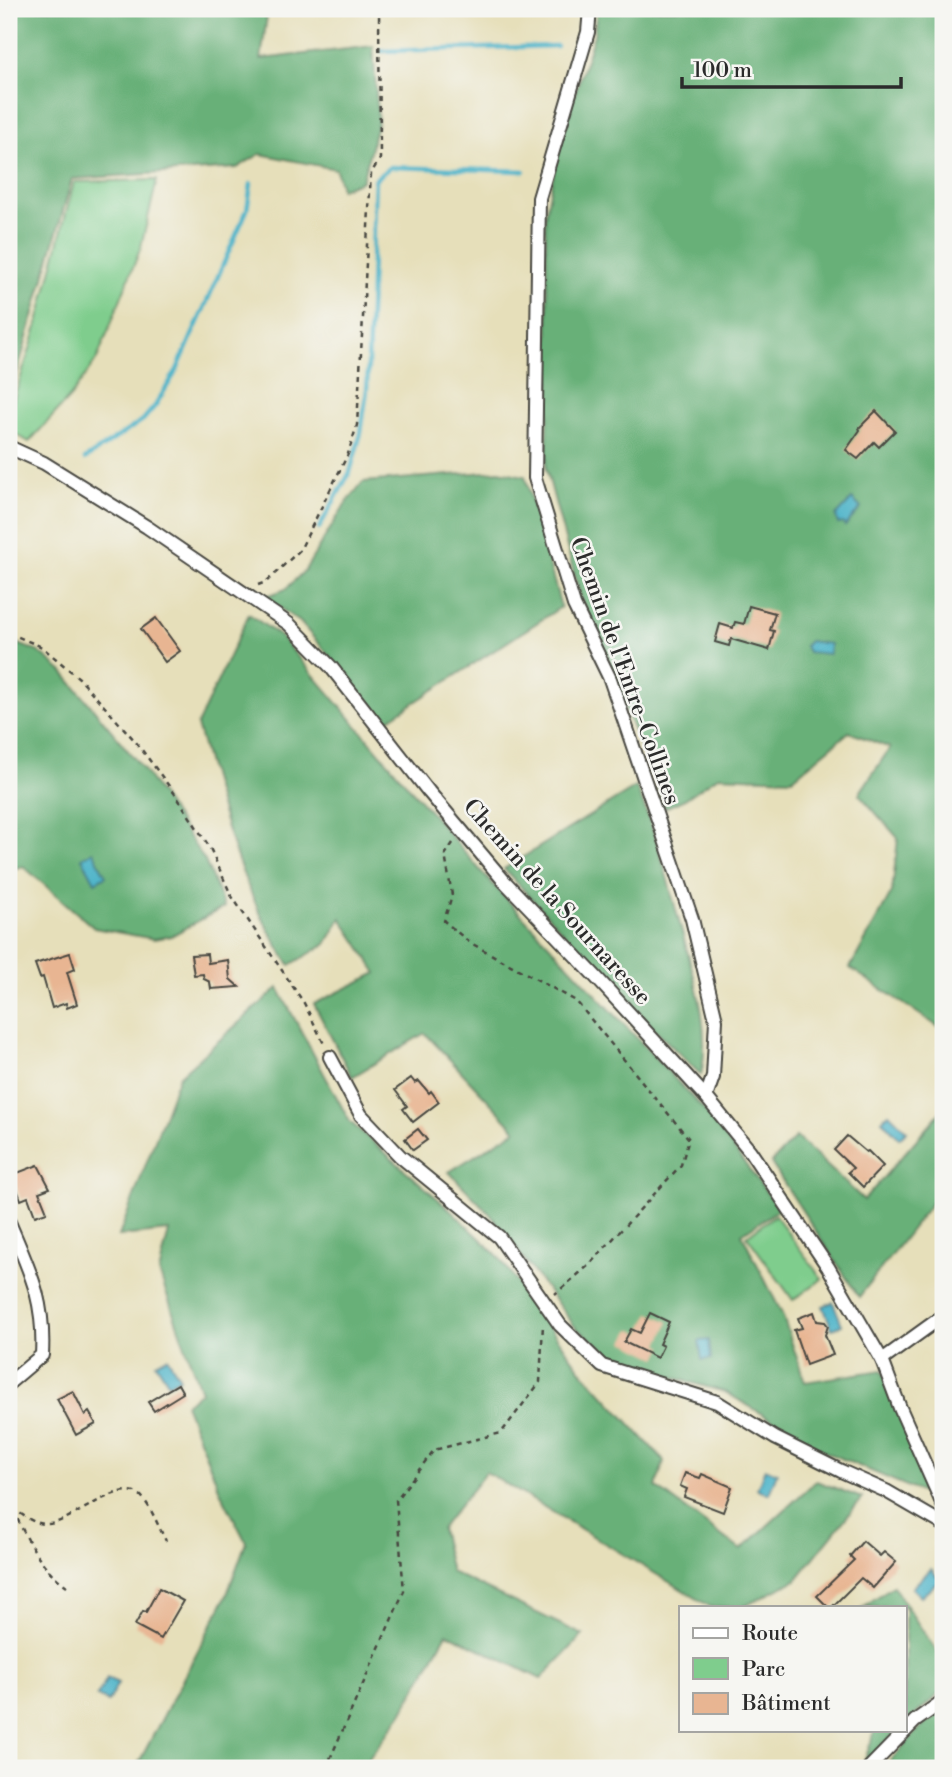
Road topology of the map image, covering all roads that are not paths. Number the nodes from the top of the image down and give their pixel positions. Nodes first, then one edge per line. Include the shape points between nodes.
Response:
1 (590, 9) edge
2 (9, 447) edge
3 (330, 1057) road end
4 (706, 1097) junction
5 (9, 1222) edge
6 (943, 1316) edge
7 (882, 1360) junction
8 (9, 1382) edge
9 (943, 1505) edge
10 (943, 1524) edge
11 (943, 1701) edge
12 (906, 1730) edge
13 (904, 1732) edge
14 (869, 1768) edge

1 - 4 street, Chemin de l'Entre-Collines via 588,32 539,198 535,478 573,605 610,679 692,919 716,1020 713,1077
2 - 4 street, Chemin de la Sournaresse via 44,463 147,527 289,624 331,667 505,882
3 - 10 street via 361,1115 400,1156 499,1237 561,1325 602,1366 717,1402 775,1438
4 - 7 street, Chemin de la Sournaresse via 774,1185
5 - 8 street via 38,1291 44,1326 43,1355
6 - 7 street
7 - 9 street, Chemin de la Sournaresse
11 - 12 street
13 - 14 street

